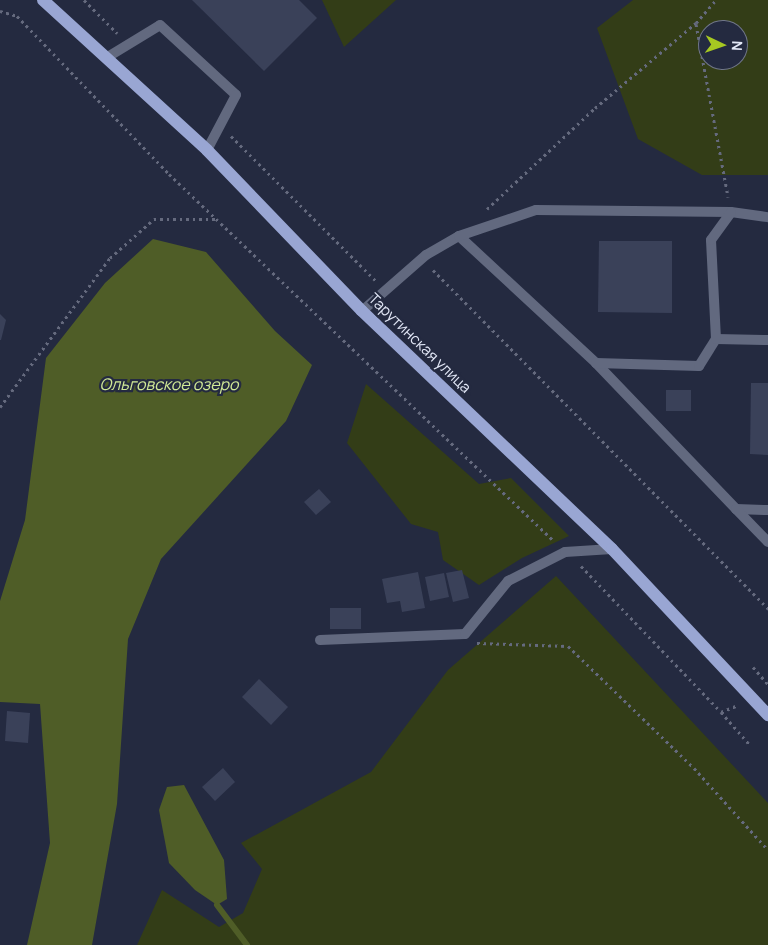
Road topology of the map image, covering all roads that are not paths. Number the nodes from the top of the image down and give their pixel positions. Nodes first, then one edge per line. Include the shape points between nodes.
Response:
1 (43, 0) edge
2 (106, 58) junction
3 (207, 150) junction
4 (731, 212) junction
5 (768, 217) edge
6 (459, 236) junction
7 (362, 311) junction
8 (716, 339) junction
9 (768, 340) edge
10 (596, 364) junction
11 (736, 509) junction
12 (768, 510) edge
13 (768, 542) edge
14 (612, 549) junction
15 (320, 640) dead end
16 (768, 715) edge

1 - 2 main road, Тарутинская улица
2 - 3 main road, Тарутинская улица
2 - 3 lane via 160,26 236,96
3 - 7 main road, Тарутинская улица
4 - 5 lane
4 - 6 lane via 536,210
4 - 8 lane via 711,240
6 - 7 lane via 422,259
6 - 10 lane
7 - 14 main road, Тарутинская улица
8 - 9 lane
8 - 10 lane via 699,366
10 - 11 lane
11 - 12 lane
11 - 13 lane
14 - 15 lane via 565,552 508,581 465,634
14 - 16 main road, Тарутинская улица

